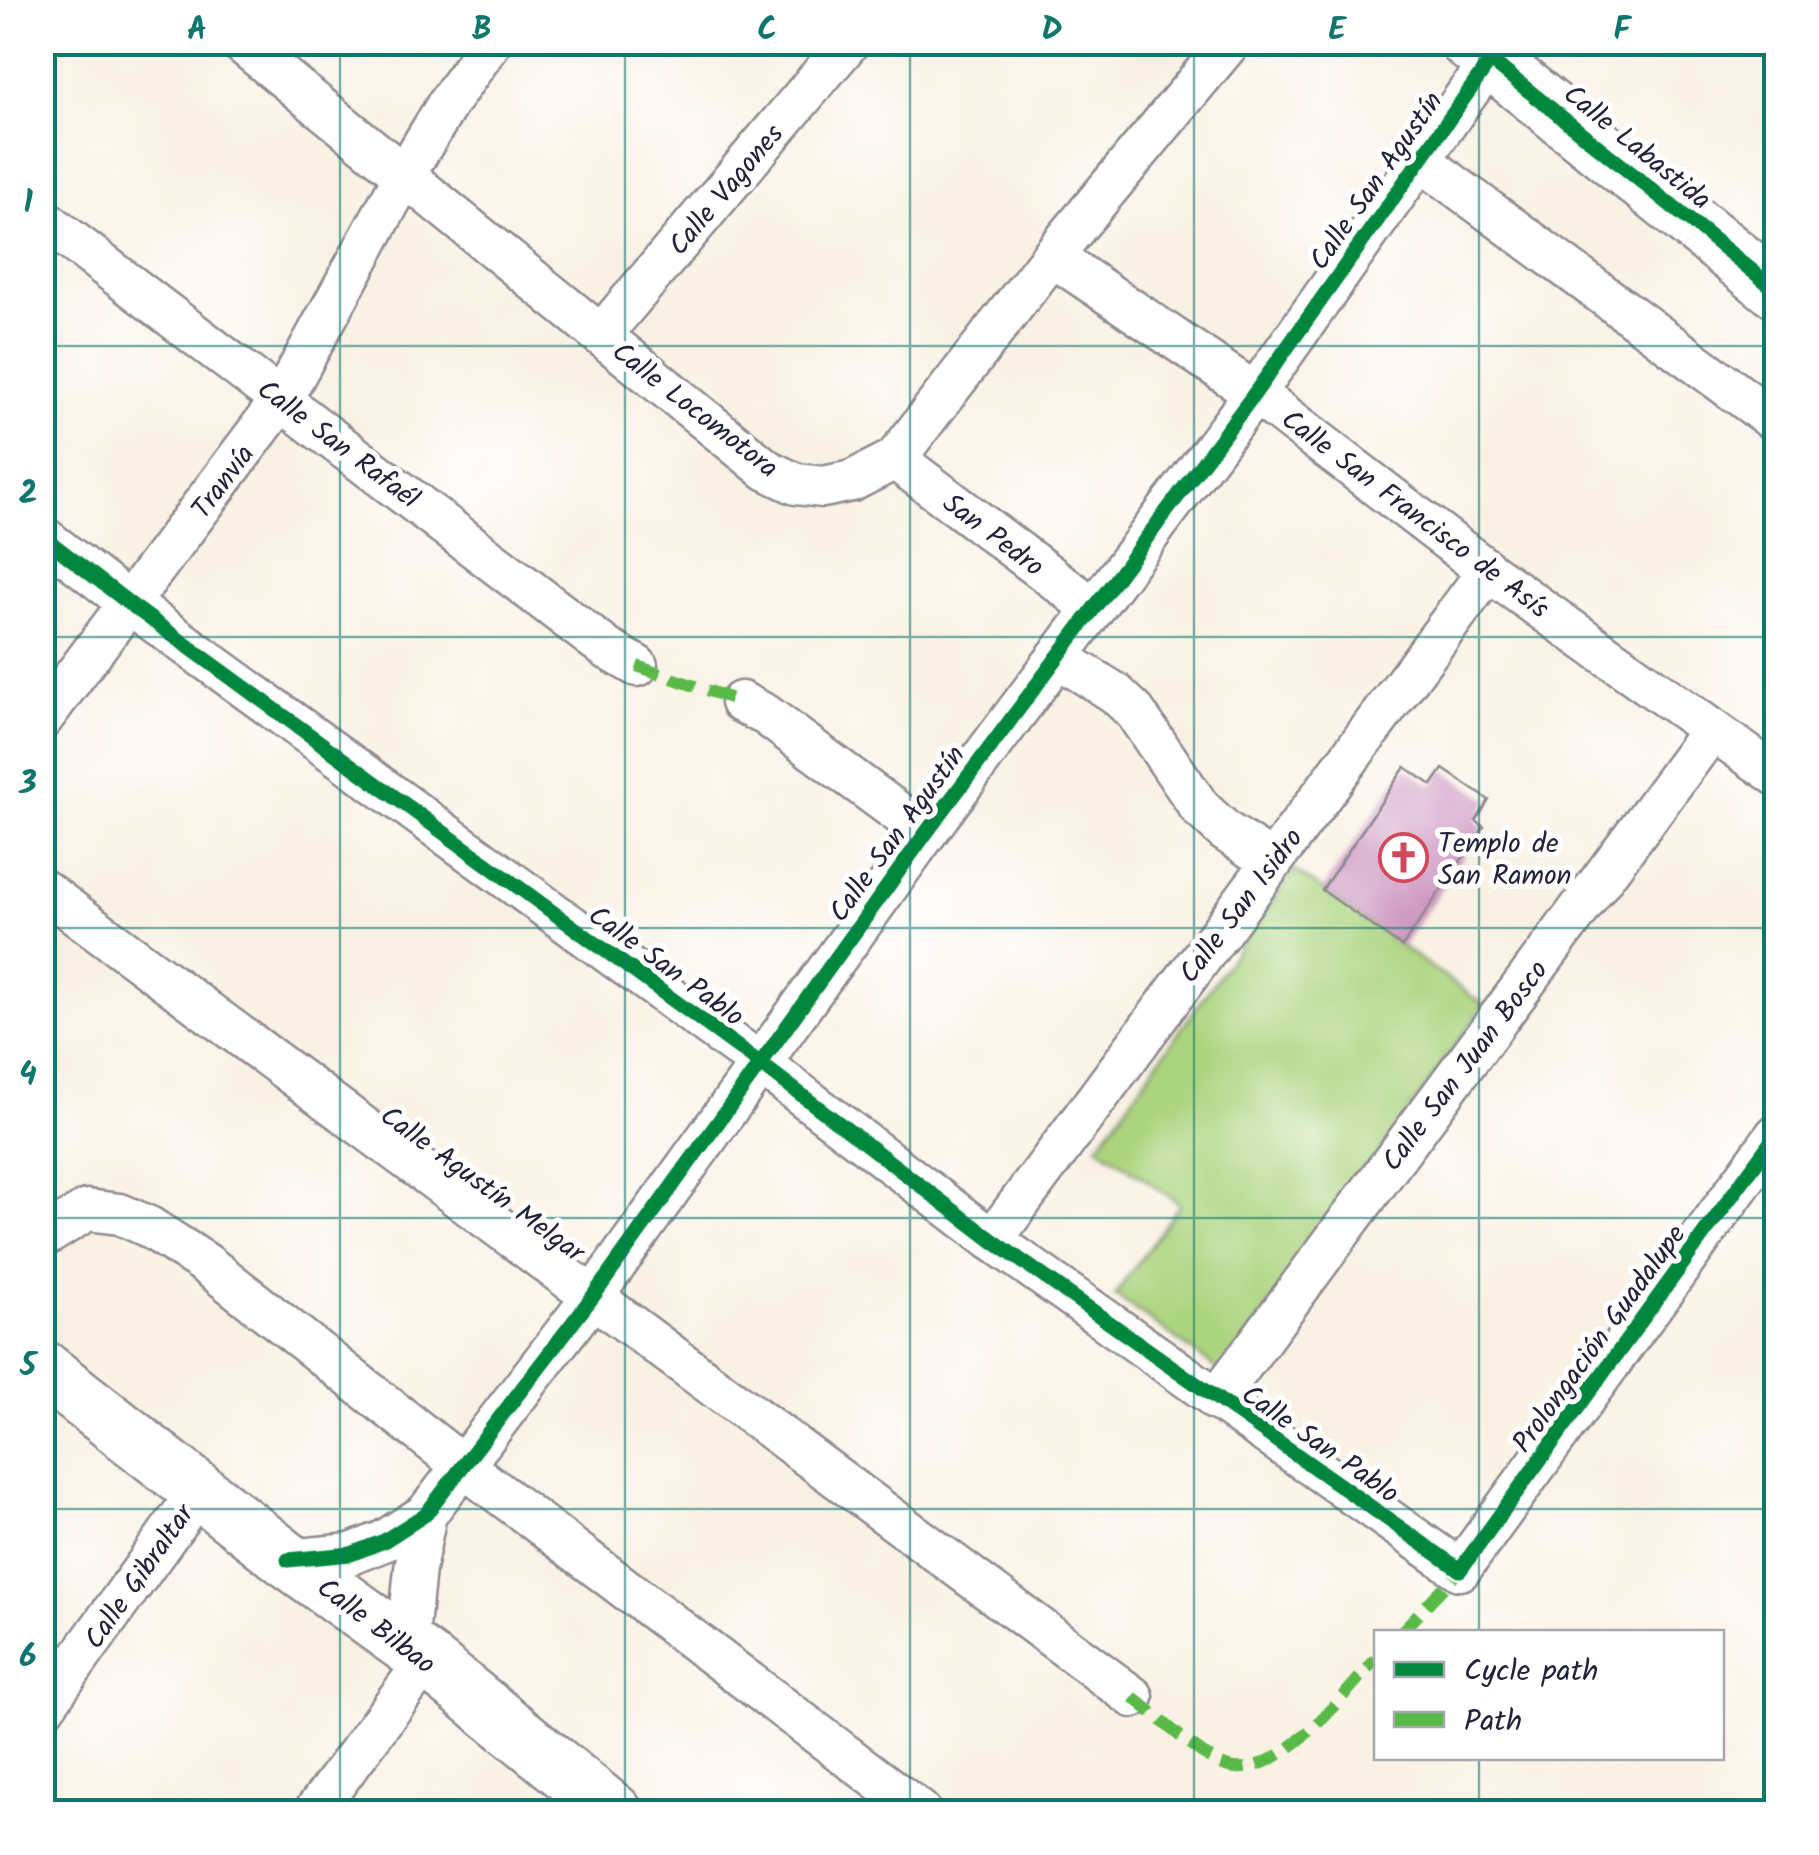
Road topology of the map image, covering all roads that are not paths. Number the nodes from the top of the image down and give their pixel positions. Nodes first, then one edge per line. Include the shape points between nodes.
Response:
1 (240, 42) edge
2 (491, 42) edge
3 (849, 42) edge
4 (1230, 42) edge
5 (1480, 51) edge
6 (1420, 160) junction
7 (405, 174) junction
8 (42, 218) edge
9 (1052, 256) junction
10 (1776, 290) edge
11 (601, 335) junction
12 (1255, 392) junction
13 (282, 399) junction
14 (1776, 422) edge
15 (895, 459) junction
16 (42, 536) edge
17 (1488, 571) junction
18 (130, 604) junction
19 (1093, 608) junction
20 (1058, 657) junction
21 (636, 666) dead end
22 (742, 702) dead end
23 (42, 719) edge
24 (1712, 730) junction
25 (1776, 775) edge
26 (926, 833) junction
27 (1272, 862) junction
28 (42, 889) edge
29 (761, 1064) junction
30 (1776, 1135) edge
31 (42, 1238) edge
32 (992, 1240) junction
33 (594, 1295) junction
34 (42, 1368) edge
35 (1216, 1400) junction
36 (463, 1466) junction
37 (198, 1491) junction
38 (426, 1514) junction
39 (288, 1560) junction
40 (1460, 1570) joint
41 (417, 1653) junction
42 (1133, 1698) dead end
43 (42, 1710) edge
44 (314, 1812) edge
45 (614, 1812) edge
46 (922, 1812) edge

1 - 7 street, Calle Locomotora
2 - 7 street, Tranvía
3 - 11 street, Calle Vagones
4 - 9 street, Calle Locomotora
5 - 6 street, Calle San Agustín
5 - 10 street, Calle Labastida
6 - 12 street, Calle San Agustín
6 - 14 street
7 - 11 street, Calle Locomotora
7 - 13 street, Tranvía
8 - 13 street, Calle San Rafaél
9 - 12 street, Calle San Francisco de Asís
9 - 15 street, Calle Locomotora
11 - 15 street, Calle Locomotora via 767,470 796,484 852,481
12 - 17 street, Calle San Francisco de Asís
12 - 19 street, Calle San Agustín
13 - 18 street, Tranvía
13 - 21 street, Calle San Rafaél
15 - 19 street, San Pedro
16 - 18 street, Calle San Pablo
17 - 24 street, Calle San Francisco de Asís
17 - 27 street, Calle San Isidro
18 - 23 street, Tranvía
18 - 29 street, Calle San Pablo
19 - 20 street, Calle San Agustín
20 - 26 street, Calle San Agustín
20 - 27 street via 1135,712 1200,808
22 - 26 street
24 - 25 street, Calle San Francisco de Asís
24 - 35 street, Calle San Juan Bosco
26 - 29 street, Calle San Agustín
27 - 32 street, Calle San Isidro
28 - 33 street, Calle Agustín Melgar
29 - 32 street, Calle San Pablo
29 - 33 street, Calle San Agustín
30 - 40 street, Prolongación Guadalupe
31 - 36 street via 86,1210 148,1226
32 - 35 street, Calle San Pablo
33 - 36 street, Calle San Agustín
33 - 42 street, Calle Agustín Melgar
34 - 37 street, Calle Bilbao
35 - 40 street, Calle San Pablo
36 - 38 street, Calle San Agustín
36 - 46 street
37 - 39 street, Calle Bilbao
37 - 43 street, Calle Gibraltar
38 - 39 street, Calle San Agustín via 351,1554
38 - 41 street, Calle San Agustín via 415,1569
39 - 41 street, Calle Bilbao
41 - 44 street
41 - 45 street, Calle Bilbao

